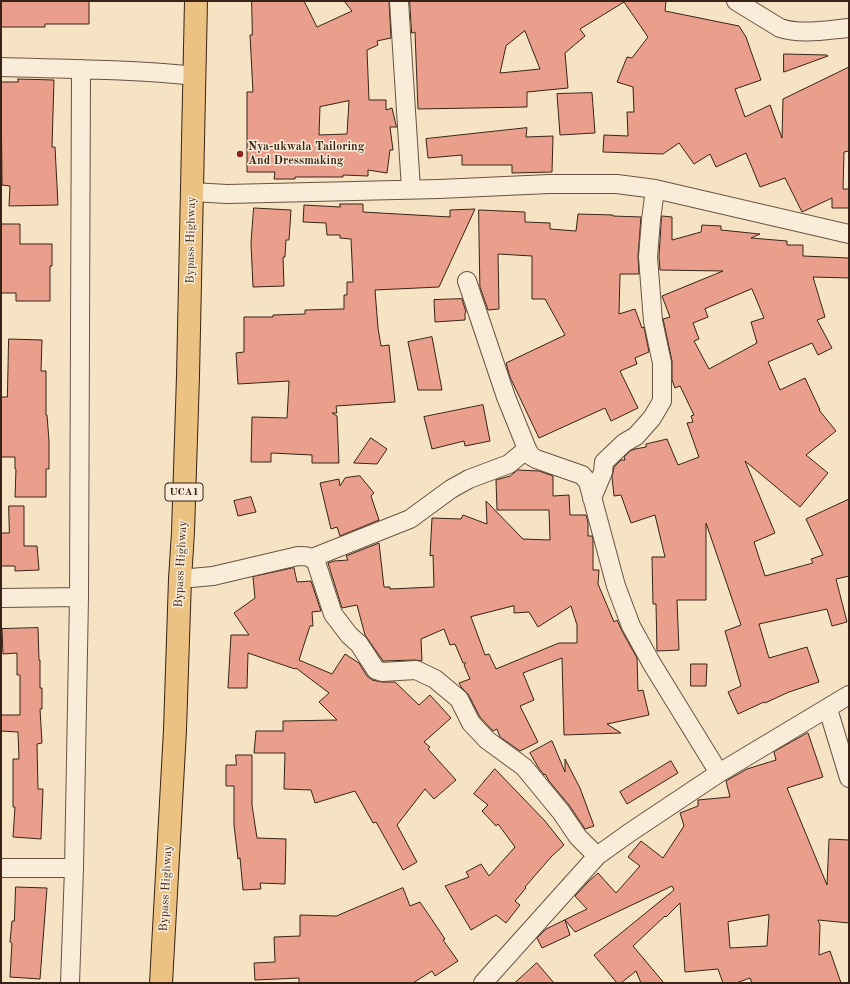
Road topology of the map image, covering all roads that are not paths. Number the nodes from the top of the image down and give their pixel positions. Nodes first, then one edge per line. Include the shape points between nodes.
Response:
1 (196, 1) edge
2 (399, 1) edge
3 (736, 1) edge
4 (849, 28) edge
5 (1, 67) edge
6 (81, 69) junction
7 (195, 76) junction
8 (411, 189) junction
9 (655, 189) junction
10 (192, 192) junction
11 (849, 234) edge
12 (467, 281) dead end
13 (527, 449) junction
14 (592, 498) junction
15 (312, 558) junction
16 (180, 579) junction
17 (79, 597) junction
18 (1, 598) edge
19 (849, 695) edge
20 (828, 708) junction
21 (719, 773) junction
22 (849, 778) edge
23 (597, 856) junction
24 (1, 868) edge
25 (74, 868) junction
26 (70, 983) edge
27 (161, 983) edge
28 (483, 983) edge

1 - 7 main road, Bypass Highway / UCA1
2 - 8 street
3 - 4 street via 788,31 813,32
5 - 6 street
6 - 7 street
6 - 17 street
7 - 10 main road, Bypass Highway / UCA1
8 - 9 street via 617,184
8 - 10 street via 227,194
9 - 11 street
9 - 14 street via 648,257 653,321 662,363 662,401 652,418 636,436 624,443 604,462 603,472
10 - 16 main road, Bypass Highway / UCA1
12 - 13 street via 506,398
13 - 14 street via 536,459 586,478
13 - 15 street via 509,464 451,488 410,518
14 - 21 street via 616,586 631,626
15 - 16 street via 298,556 213,576
15 - 23 street via 316,562 333,614 359,644 376,670 416,670 435,679 459,699 471,723 486,740 524,767 557,806 578,837
16 - 27 main road, Bypass Highway / UCA1 via 175,730
17 - 18 street
17 - 25 street
19 - 20 street
20 - 21 street
20 - 22 street
21 - 23 street
23 - 28 street
24 - 25 street
25 - 26 street

